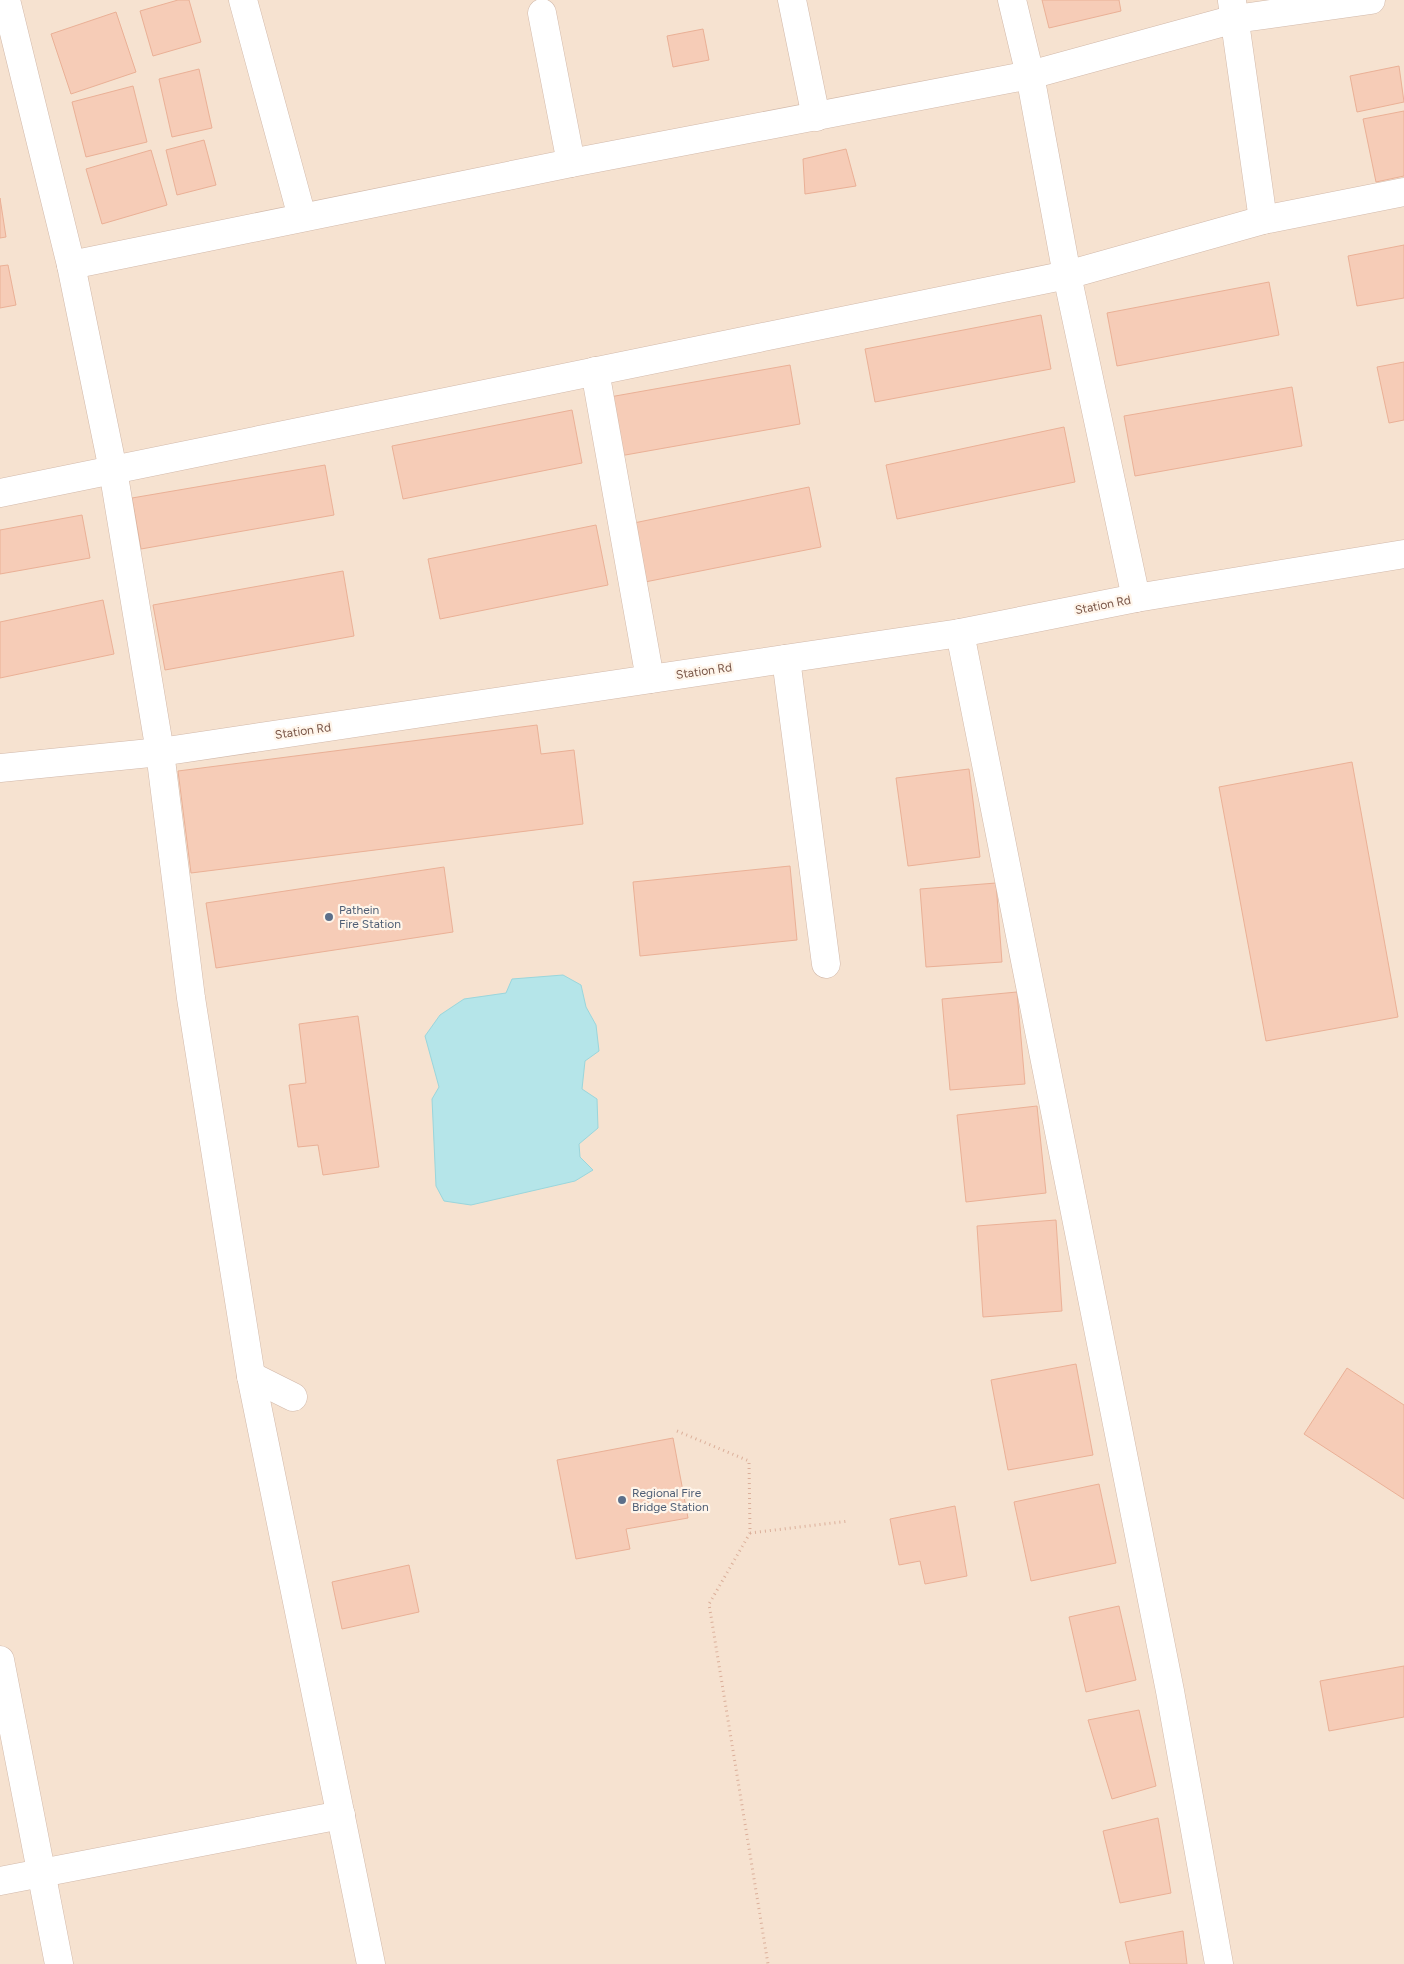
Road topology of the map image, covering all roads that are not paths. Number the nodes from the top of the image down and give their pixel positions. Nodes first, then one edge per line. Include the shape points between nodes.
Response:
1 (6, 0) edge
2 (243, 0) edge
3 (792, 0) edge
4 (1012, 0) edge
5 (1370, 0) edge
6 (1233, 9) edge
7 (542, 13) dead end
8 (1030, 75) junction
9 (816, 117) junction
10 (571, 163) junction
11 (1404, 192) edge
12 (302, 217) junction
13 (1263, 220) junction
14 (71, 264) junction
15 (1067, 275) junction
16 (594, 371) junction
17 (113, 470) junction
18 (0, 493) edge
19 (1404, 554) edge
20 (1136, 598) junction
21 (960, 633) junction
22 (786, 659) junction
23 (650, 679) junction
24 (160, 752) junction
25 (0, 768) edge
26 (826, 964) dead end
27 (251, 1376) junction
28 (293, 1397) dead end
29 (0, 1660) edge
30 (341, 1815) junction
31 (40, 1873) junction
32 (0, 1881) edge
33 (59, 1964) edge
34 (371, 1964) edge
35 (1219, 1964) edge

1 - 14 street
2 - 12 street
3 - 9 street
4 - 8 street
5 - 6 street
6 - 8 street
6 - 13 street
7 - 10 street
8 - 9 street
8 - 15 street
9 - 10 street
10 - 12 street
11 - 13 street
12 - 14 street
13 - 15 street
14 - 17 street
15 - 16 street
15 - 20 street
16 - 17 street
16 - 23 street
17 - 18 street
17 - 24 street
19 - 20 street, Station Rd
20 - 21 street, Station Rd
21 - 22 street, Station Rd
21 - 35 street via 1168,1681
22 - 23 street, Station Rd
22 - 26 street
23 - 24 street, Station Rd
24 - 25 street, Station Rd
24 - 27 street via 191,998
27 - 28 street
27 - 30 street
29 - 31 street
30 - 31 street
30 - 34 street
31 - 32 street
31 - 33 street

